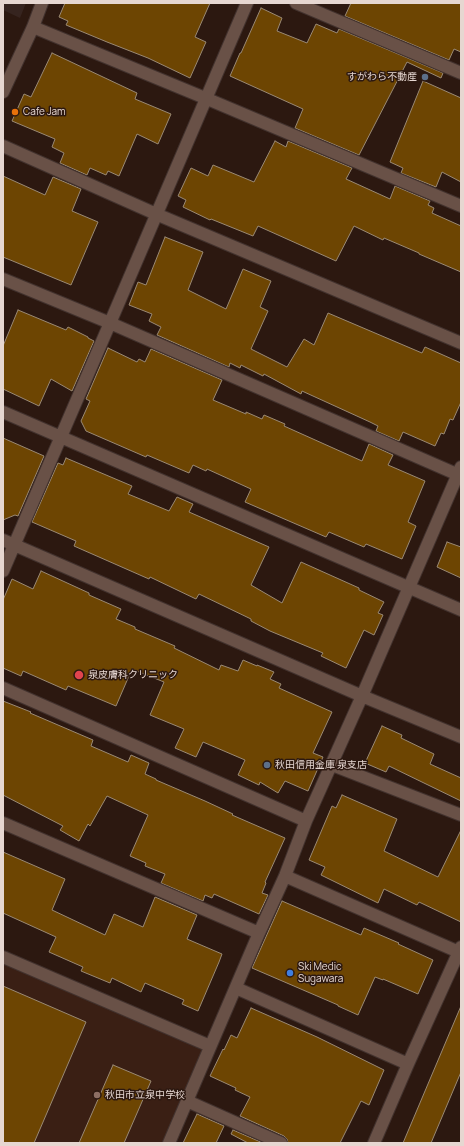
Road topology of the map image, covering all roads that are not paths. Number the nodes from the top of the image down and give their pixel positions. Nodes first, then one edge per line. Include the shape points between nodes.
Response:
1 (42, 3) edge
2 (246, 3) edge
3 (296, 3) edge
4 (33, 27) junction
5 (461, 73) edge
6 (3, 92) edge
7 (206, 98) junction
8 (3, 146) edge
9 (461, 206) edge
10 (156, 214) junction
11 (3, 279) edge
12 (110, 323) junction
13 (461, 344) edge
14 (3, 412) edge
15 (61, 437) junction
16 (460, 472) edge
17 (9, 542) edge
18 (3, 571) edge
19 (409, 588) junction
20 (461, 610) edge
21 (3, 688) edge
22 (362, 696) junction
23 (461, 737) edge
24 (332, 765) junction
25 (461, 816) edge
26 (306, 821) junction
27 (3, 823) edge
28 (285, 876) junction
29 (259, 933) junction
30 (460, 950) edge
31 (3, 957) edge
32 (236, 988) junction
33 (210, 1046) junction
34 (408, 1064) junction
35 (187, 1101) junction
36 (169, 1143) edge
37 (281, 1143) edge
38 (374, 1143) edge

1 - 4 street
2 - 7 street
3 - 5 street
4 - 6 street
4 - 7 street
7 - 9 street
7 - 10 street
8 - 10 street
10 - 12 street
10 - 13 street
11 - 12 street
12 - 15 street
12 - 16 street
14 - 15 street
15 - 17 street
15 - 19 street
16 - 19 street
17 - 18 street
17 - 22 street
19 - 20 street
19 - 22 street
21 - 26 street
22 - 23 street
22 - 24 street
24 - 25 street
24 - 26 street
26 - 28 street
27 - 29 street
28 - 29 street
28 - 30 street
29 - 32 street
30 - 34 street
31 - 33 street
32 - 33 street
32 - 34 street
33 - 35 street
34 - 38 street
35 - 36 street
35 - 37 street

